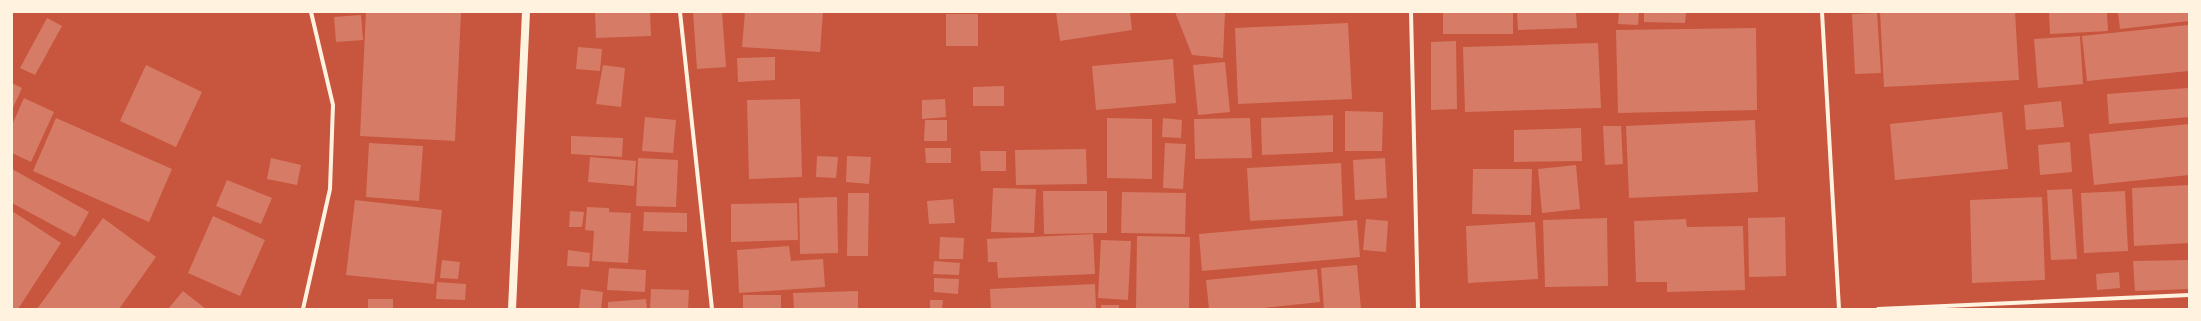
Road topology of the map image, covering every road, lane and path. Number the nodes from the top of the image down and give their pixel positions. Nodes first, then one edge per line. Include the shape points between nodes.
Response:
1 (311, 12) edge
2 (526, 12) edge
3 (680, 12) edge
4 (1411, 12) edge
5 (1822, 12) edge
6 (2189, 295) edge
7 (304, 309) edge
8 (512, 309) edge
9 (712, 309) edge
10 (1418, 309) edge
11 (1839, 309) edge
12 (1878, 309) edge

1 - 7 street via 333,105 330,189
2 - 8 main road
3 - 9 street
4 - 10 street
5 - 11 street
6 - 12 street

